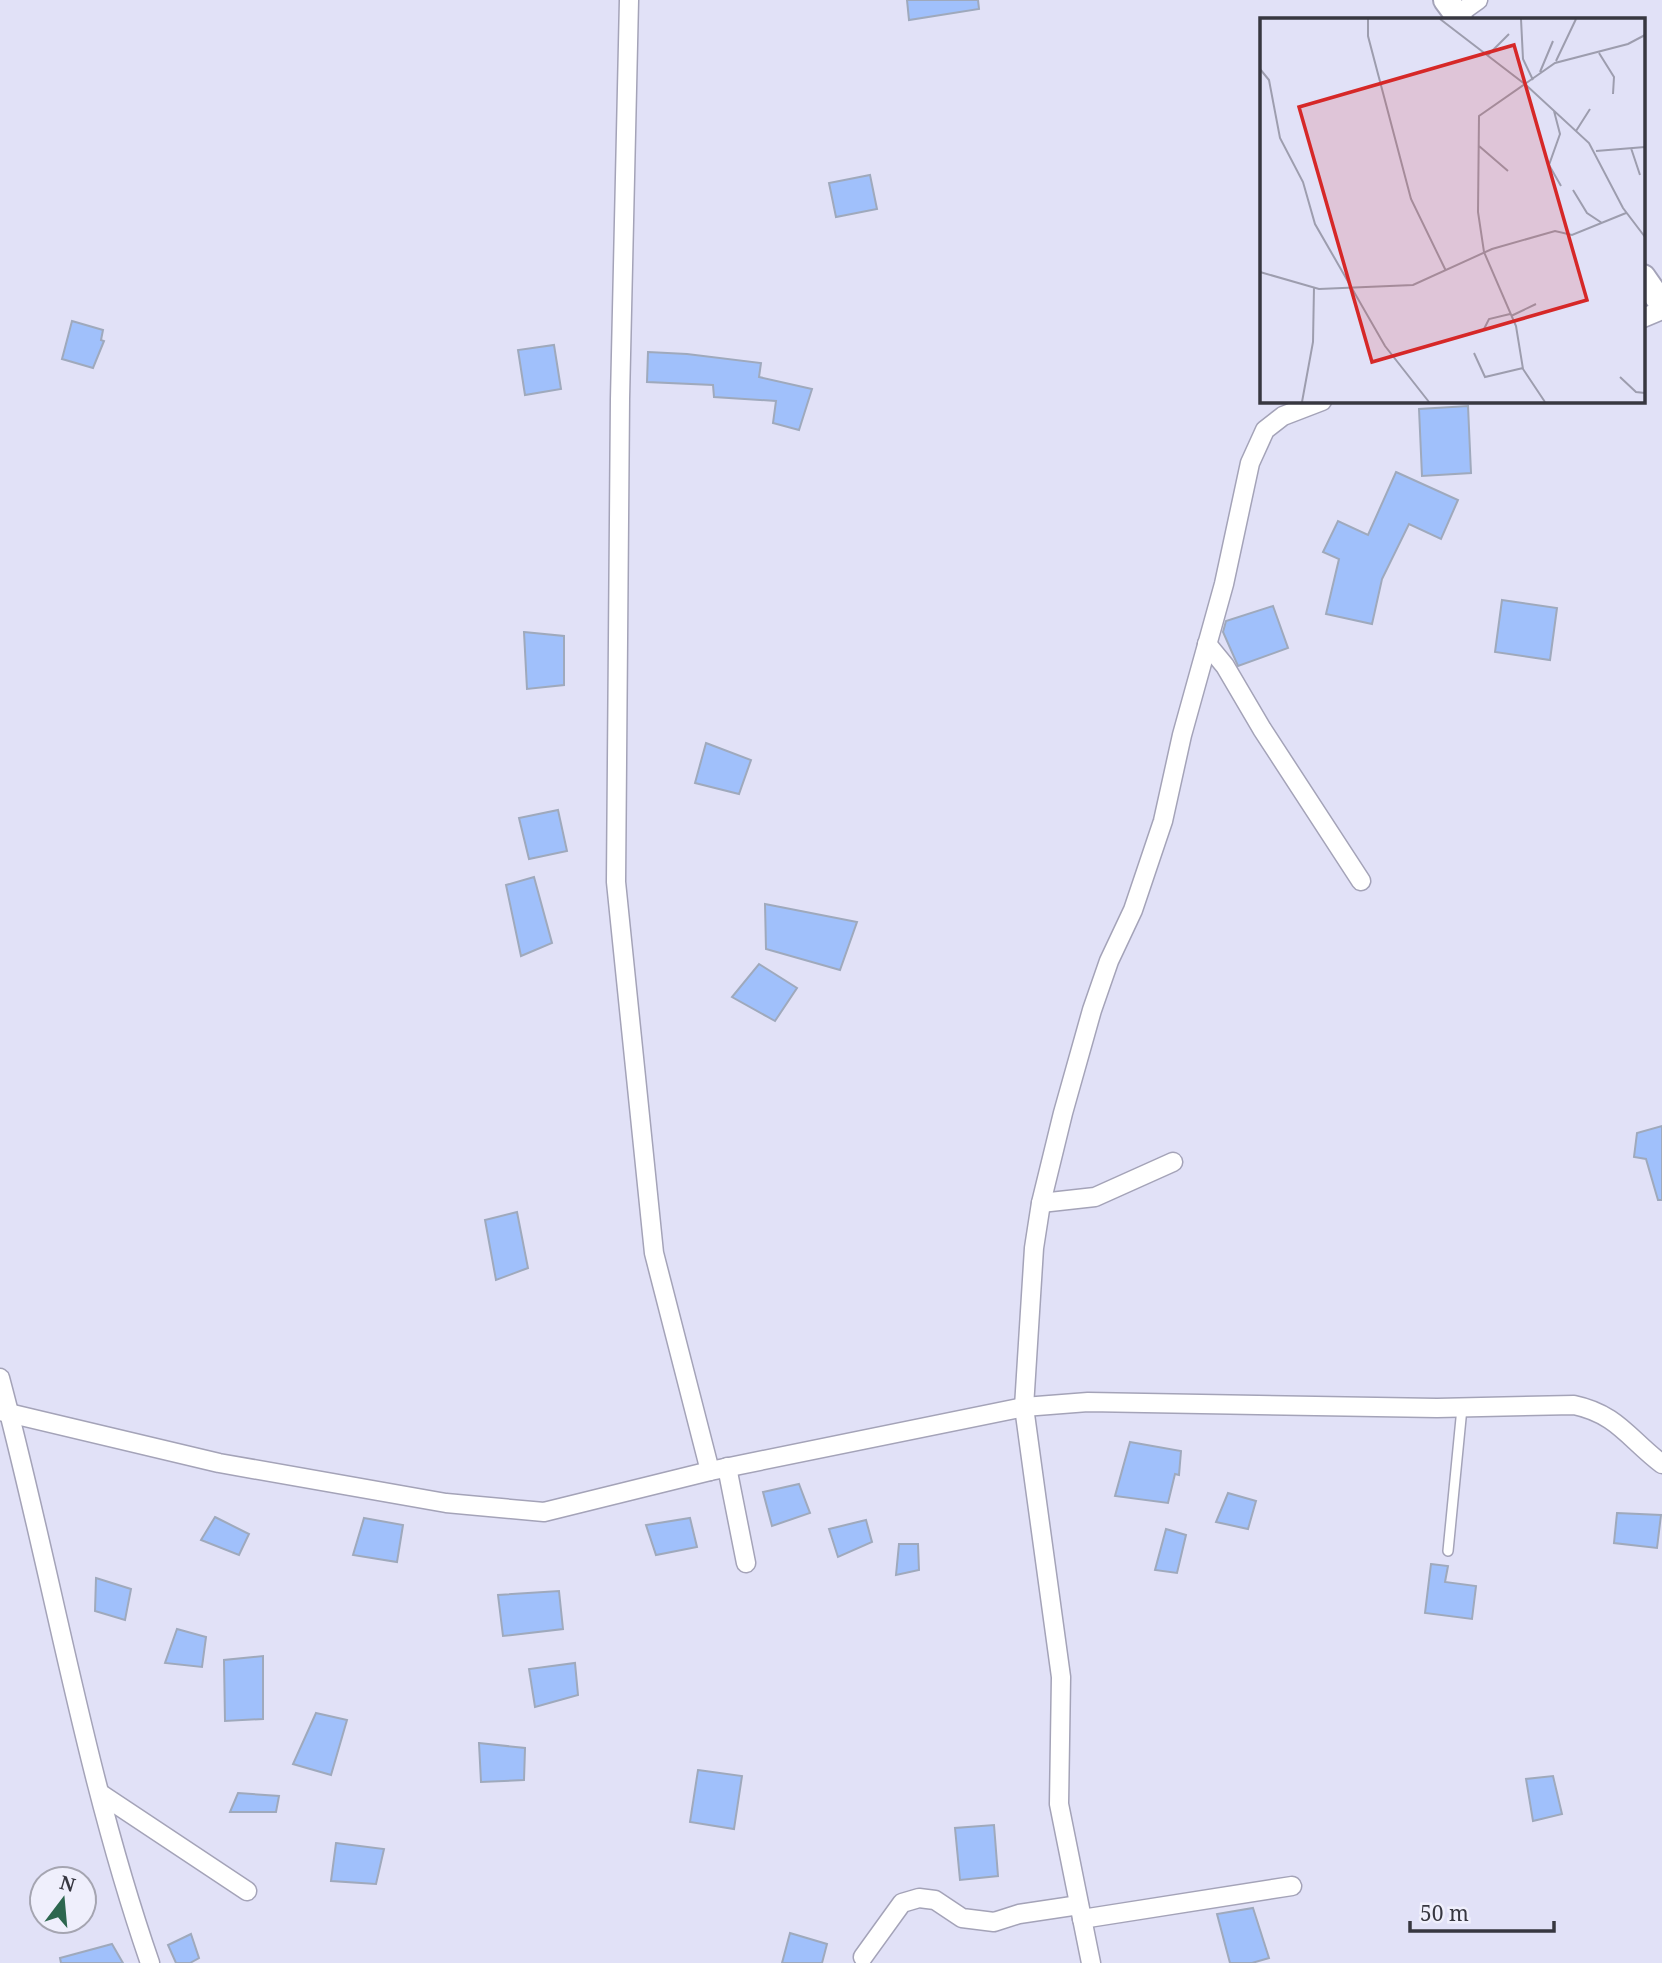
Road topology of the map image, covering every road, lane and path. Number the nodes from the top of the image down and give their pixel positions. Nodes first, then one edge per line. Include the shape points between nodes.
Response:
1 (629, 0) edge
2 (1478, 0) edge
3 (1454, 11) edge
4 (1644, 278) edge
5 (1662, 304) edge
6 (1662, 310) edge
7 (1644, 318) edge
8 (1320, 402) edge
9 (1207, 644) junction
10 (1361, 881) dead end
11 (1173, 1161) dead end
12 (1041, 1203) junction
13 (0, 1378) edge
14 (1024, 1408) junction
15 (1462, 1408) junction
16 (5, 1412) edge
17 (1662, 1464) edge
18 (718, 1469) junction
19 (1448, 1551) dead end
20 (747, 1563) dead end
21 (101, 1794) junction
22 (1292, 1886) dead end
23 (247, 1891) dead end
24 (1080, 1912) junction
25 (863, 1956) dead end
26 (150, 1963) edge
27 (1091, 1963) edge

1 - 18 street via 615,882 654,1253
2 - 3 street
4 - 5 main road
6 - 7 street
8 - 9 street via 1275,422 1258,443
9 - 10 street
9 - 12 street via 1149,867 1092,1010
11 - 12 street via 1095,1197
12 - 14 street
13 - 16 street
14 - 15 street via 1088,1402
14 - 18 street
14 - 24 street via 1061,1677 1059,1804
15 - 17 street via 1574,1405 1595,1409 1614,1420
15 - 19 lane
16 - 18 street via 219,1463 446,1503 544,1512
16 - 21 street
18 - 20 street
21 - 23 street
21 - 26 street
22 - 24 street
24 - 25 street via 1019,1913 993,1922 962,1918 935,1900 919,1898 902,1903
24 - 27 street

